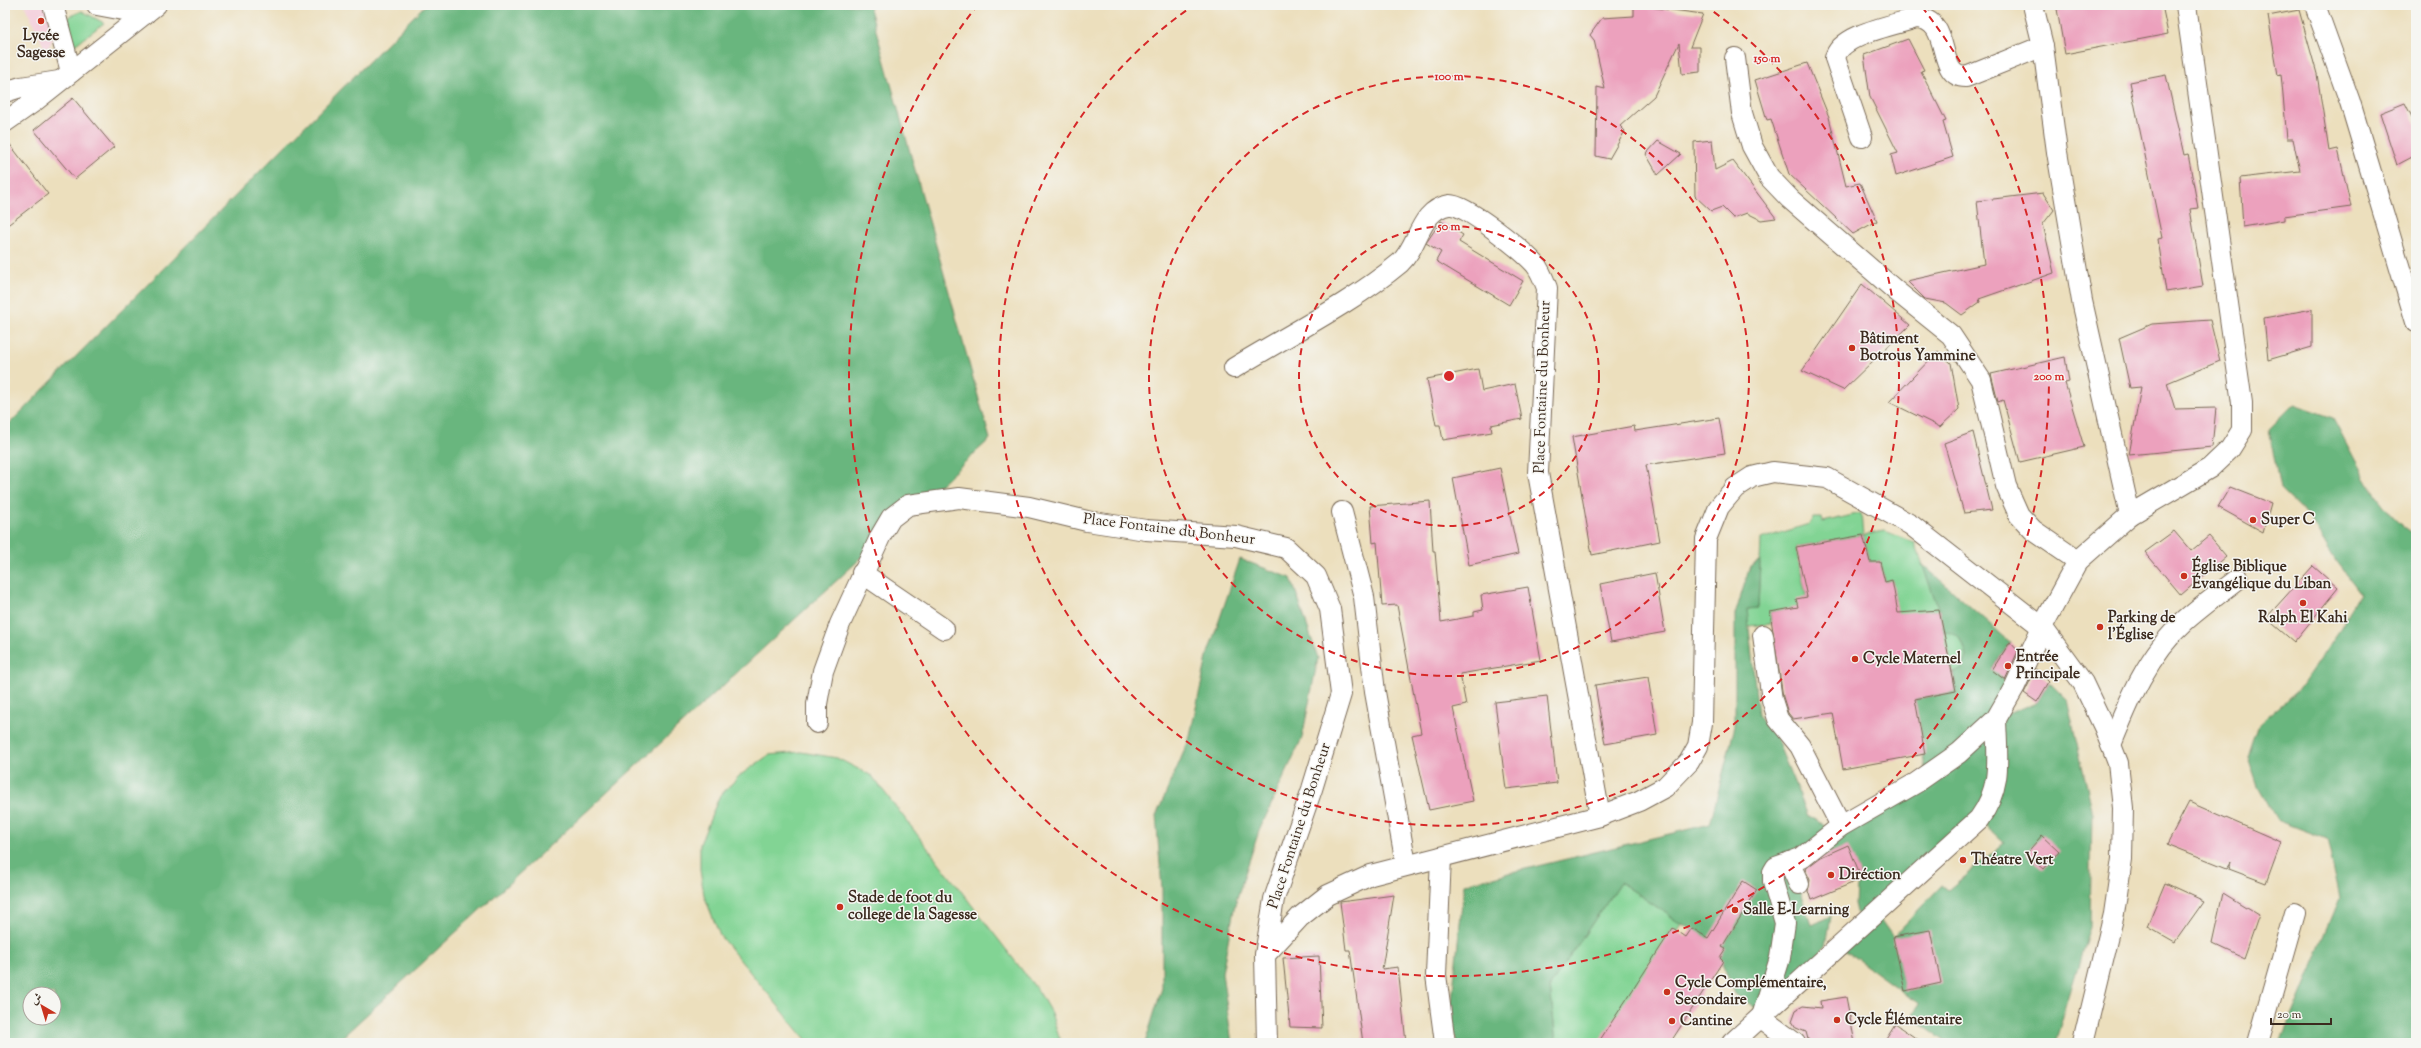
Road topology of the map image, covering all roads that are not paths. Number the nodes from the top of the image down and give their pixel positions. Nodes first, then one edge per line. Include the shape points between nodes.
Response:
1 (53, 5) edge
2 (97, 5) edge
3 (2034, 5) edge
4 (2186, 5) edge
5 (2315, 5) edge
6 (150, 9) edge
7 (2042, 46) junction
8 (1735, 58) dead end
9 (66, 76) junction
10 (5, 92) edge
11 (5, 122) edge
12 (1862, 137) dead end
13 (2416, 322) edge
14 (1234, 368) dead end
15 (1342, 512) dead end
16 (2130, 515) junction
17 (2078, 560) junction
18 (862, 573) junction
19 (2238, 579) dead end
20 (2042, 627) junction
21 (944, 629) dead end
22 (1763, 635) dead end
23 (1996, 719) junction
24 (817, 723) dead end
25 (2111, 745) junction
26 (1600, 816) junction
27 (1841, 826) junction
28 (1441, 857) junction
29 (1789, 862) junction
30 (1406, 864) junction
31 (1799, 884) dead end
32 (2295, 913) dead end
33 (1265, 955) junction
34 (1763, 1013) junction
35 (1267, 1043) edge
36 (1445, 1043) edge
37 (1732, 1043) edge
38 (1795, 1043) edge
39 (2083, 1043) edge
40 (2258, 1043) edge

1 - 9 street
2 - 6 street
3 - 7 street
4 - 16 street via 2242,403 2242,430 2230,449 2210,468
5 - 13 street via 2350,102
6 - 9 street
7 - 12 street via 1966,77 1960,77 1954,74 1950,67 1936,29 1930,21 1922,18 1909,20 1844,43 1835,58
7 - 16 street via 2082,301
8 - 17 street via 1742,113 1752,146 1769,176 1790,199 1895,290 1951,334 1981,380 2006,486 2019,515 2033,530
9 - 10 street
9 - 11 street
14 - 26 street, Place Fontaine du Bonheur via 1374,284 1402,261 1427,218 1443,206 1451,204 1461,207 1510,241 1535,265 1548,288 1538,473
15 - 30 street via 1364,597 1375,692
16 - 17 street
17 - 20 street
18 - 21 street
18 - 24 street, Place Fontaine du Bonheur via 823,671 817,704
18 - 33 street, Place Fontaine du Bonheur via 891,518 908,504 959,498 1029,507 1087,521 1146,530 1236,536 1286,548 1316,576 1330,609 1341,694 1274,899
19 - 25 street via 2184,621 2161,646 2127,704
20 - 23 street via 2015,686
20 - 25 street via 2083,683
20 - 26 street via 1911,525 1826,478 1773,472 1752,477 1735,488 1718,507 1706,539 1702,722 1698,746 1689,762 1665,787 1639,801
22 - 27 street via 1772,700 1778,719 1800,746
23 - 27 street via 1959,753 1916,783
23 - 34 street via 1995,790 1988,806 1978,819
25 - 39 street via 2118,763 2123,808 2122,859 2114,914
26 - 28 street
27 - 29 street via 1808,854
28 - 30 street
28 - 36 street via 1436,975
29 - 31 street
29 - 34 street via 1776,867 1772,877 1785,923 1780,958
30 - 33 street via 1371,875 1328,895 1300,918
32 - 40 street
33 - 35 street, Place Fontaine du Bonheur
34 - 37 street
34 - 38 street via 1764,1020

